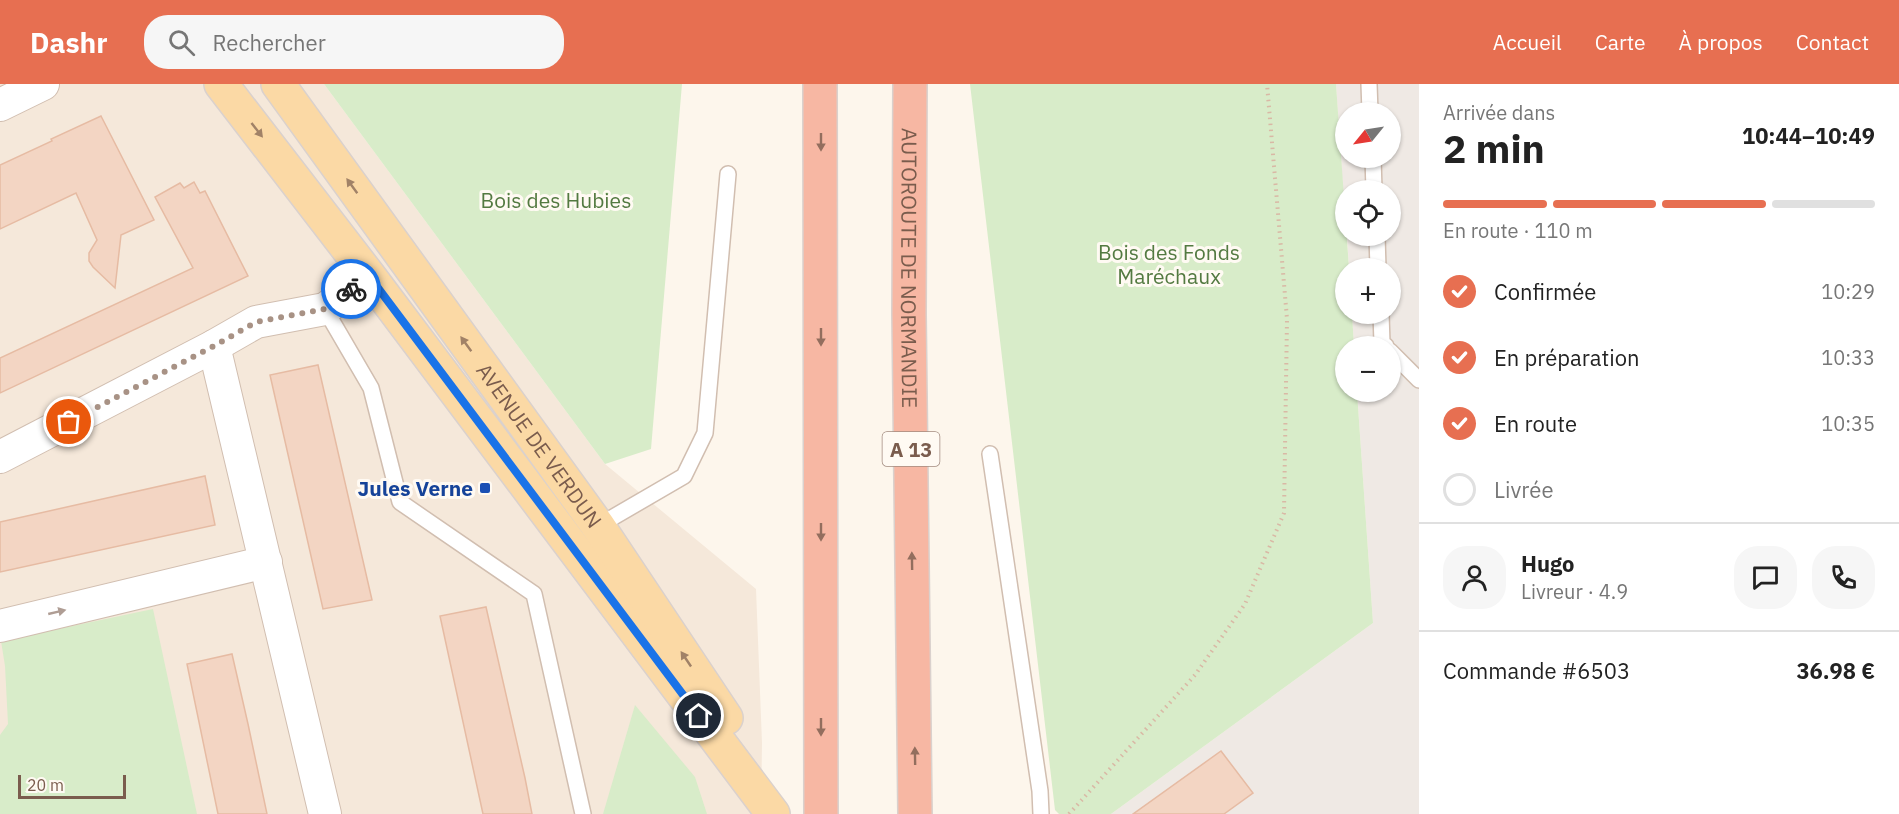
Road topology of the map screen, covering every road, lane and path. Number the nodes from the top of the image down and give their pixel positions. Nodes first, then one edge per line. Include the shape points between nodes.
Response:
1 (43, 84) edge
2 (221, 84) edge
3 (278, 84) edge
4 (820, 84) edge
5 (910, 84) edge
6 (1267, 84) edge
7 (1369, 84) edge
8 (1370, 102) edge
9 (0, 105) edge
10 (728, 174) dead end
11 (369, 276) junction
12 (325, 309) junction
13 (214, 346) junction
14 (1401, 362) edge
15 (1419, 380) edge
16 (990, 454) dead end
17 (0, 457) edge
18 (598, 526) junction
19 (266, 562) junction
20 (0, 626) edge
21 (821, 807) edge
22 (325, 814) edge
23 (583, 814) edge
24 (773, 814) edge
25 (786, 814) edge
26 (915, 814) edge
27 (1041, 814) edge
28 (1070, 814) edge

1 - 9 street
2 -> 11 main road, AVENUE DE VERDUN
18 -> 3 main road, AVENUE DE VERDUN
4 -> 21 highway
26 -> 5 highway, AUTOROUTE DE NORMANDIE / A 13
6 - 28 path via 1287,319 1284,513 1245,604 1195,675
7 - 8 lane
10 - 18 lane via 705,433 684,476
11 - 12 street
11 - 24 main road, AVENUE DE VERDUN
12 - 13 street via 256,322
12 - 23 lane via 371,388 400,502 534,594
13 - 17 street
13 - 19 street
14 - 15 lane
16 - 27 lane
25 -> 18 main road, AVENUE DE VERDUN
20 -> 19 street
19 - 22 street

